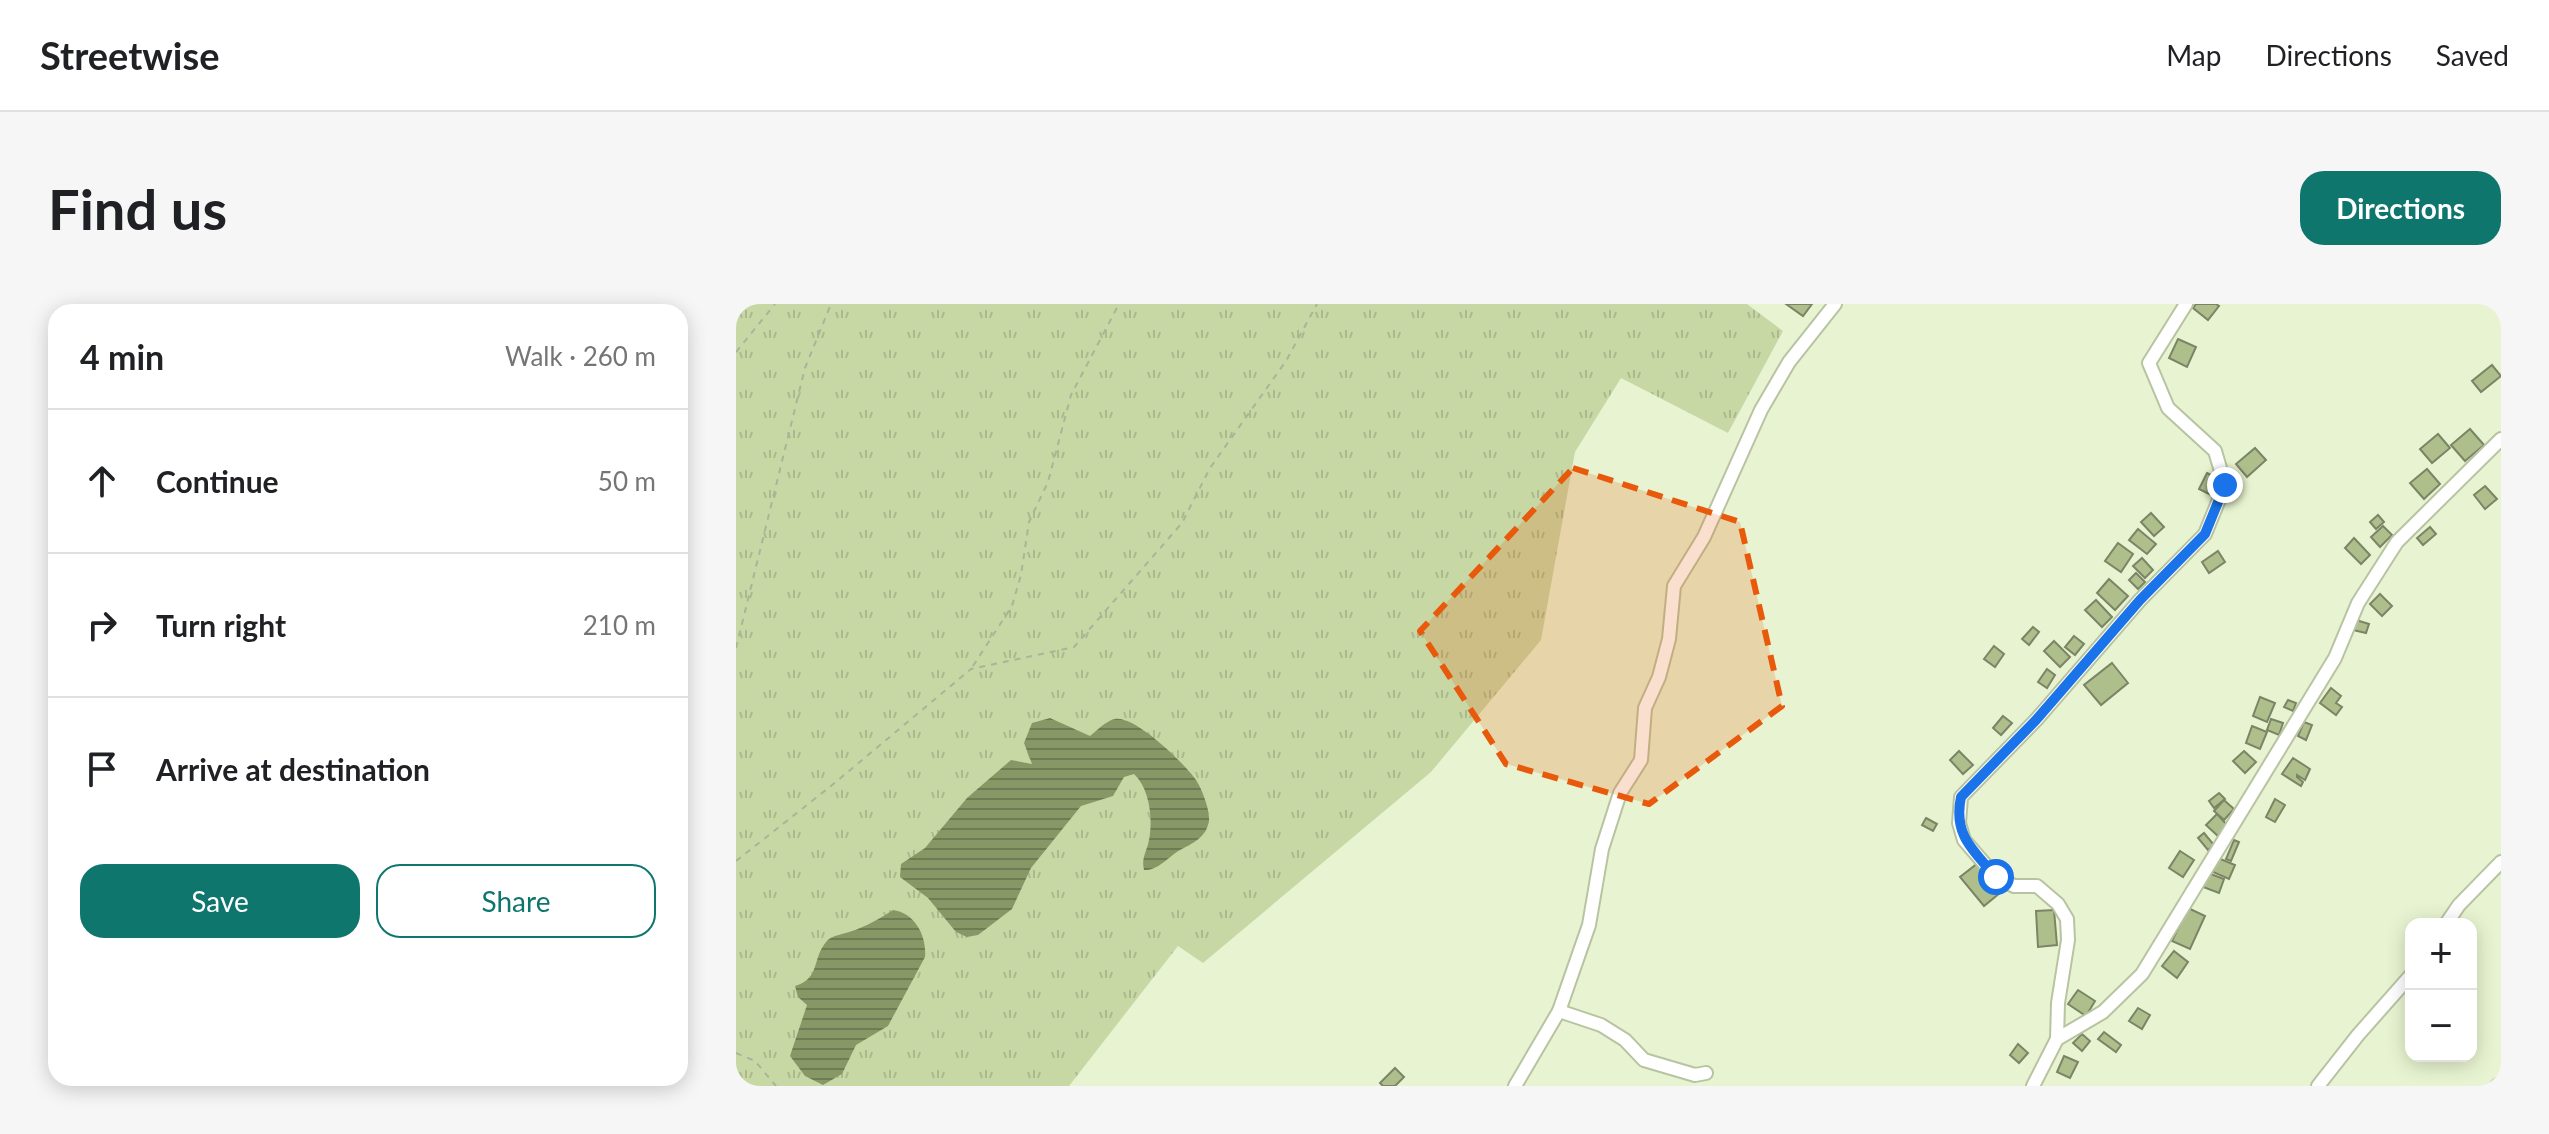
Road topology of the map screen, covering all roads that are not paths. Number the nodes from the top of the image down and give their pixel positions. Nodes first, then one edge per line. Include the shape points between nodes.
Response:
1 (1835, 304) edge
2 (2186, 304) edge
3 (2501, 439) edge
4 (2501, 862) edge
5 (2450, 918) edge
6 (2405, 982) edge
7 (1559, 1011) junction
8 (2057, 1039) junction
9 (1706, 1073) dead end
10 (1515, 1086) edge
11 (2033, 1086) edge
12 (2318, 1086) edge

1 - 7 street via 1789,362 1761,410 1704,537 1674,586 1669,639 1645,708 1641,760 1620,793 1602,849 1589,925
2 - 8 street via 2149,363 2168,408 2215,451 2225,485 2205,534 1961,797 1958,811 1964,840 1996,877 2014,886 2037,886 2067,919
3 - 8 street via 2397,542 2358,603 2335,658 2142,974 2103,1012
4 - 5 street
6 - 12 street
7 - 9 street via 1601,1025 1644,1060 1695,1075
7 - 10 street
8 - 11 street

